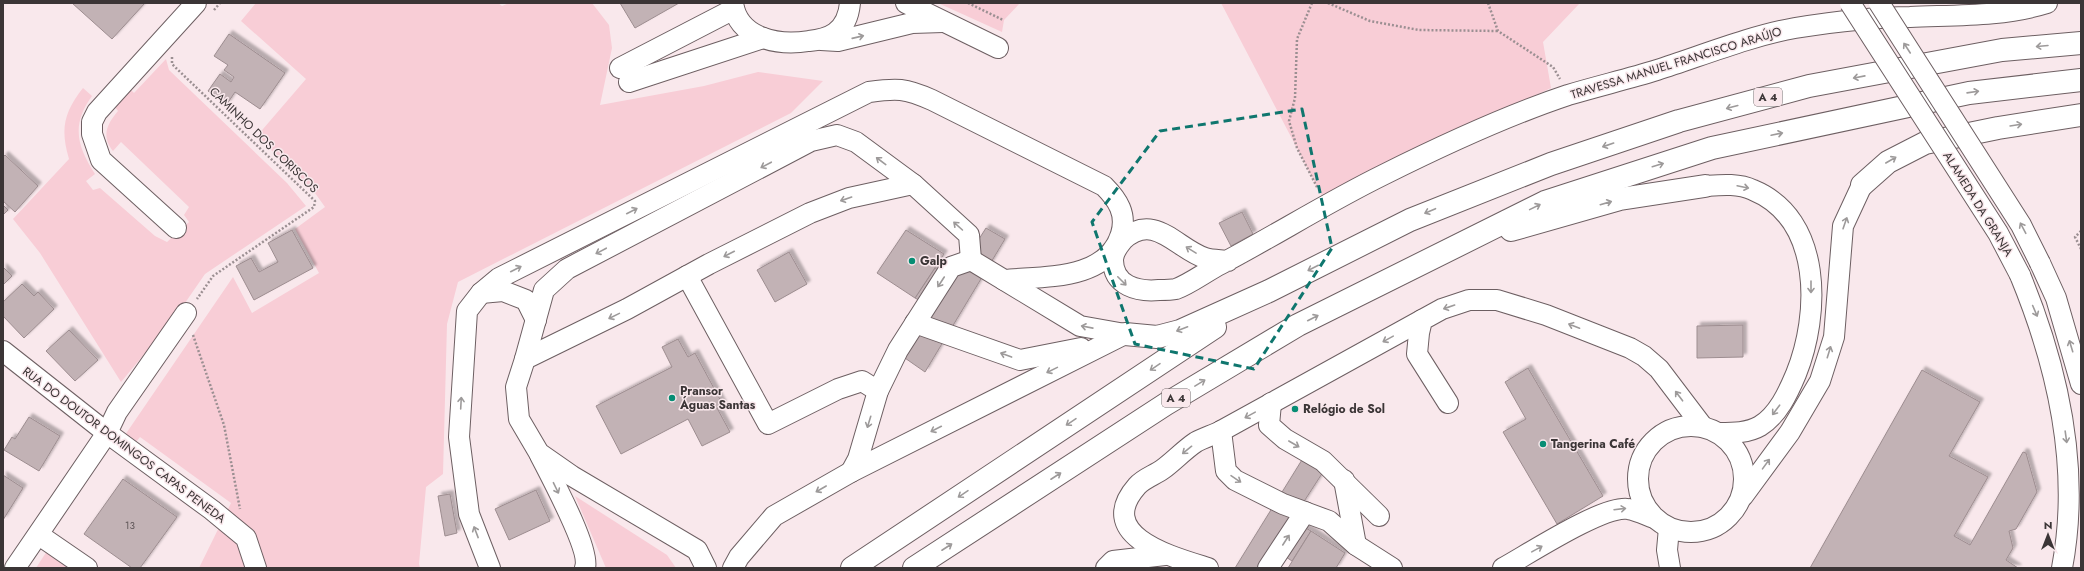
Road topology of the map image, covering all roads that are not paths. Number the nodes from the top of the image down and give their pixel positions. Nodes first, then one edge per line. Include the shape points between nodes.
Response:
1 (850, 3) edge
2 (906, 3) edge
3 (1850, 3) edge
4 (1879, 3) edge
5 (2047, 3) edge
6 (733, 6) edge
7 (204, 7) edge
8 (943, 22) junction
9 (763, 38) junction
10 (819, 40) junction
11 (2081, 43) edge
12 (998, 48) dead end
13 (2081, 80) edge
14 (2081, 114) edge
15 (913, 184) junction
16 (1862, 185) joint
17 (1705, 186) joint
18 (176, 228) dead end
19 (1117, 246) junction
20 (1450, 249) junction
21 (971, 260) junction
22 (1228, 260) junction
23 (687, 276) junction
24 (1004, 280) junction
25 (1269, 291) junction
26 (482, 293) junction
27 (186, 314) road end
28 (536, 320) junction
29 (1422, 320) junction
30 (914, 323) junction
31 (1125, 334) junction
32 (3, 351) edge
33 (525, 359) junction
34 (2081, 384) edge
35 (878, 391) junction
36 (1448, 403) dead end
37 (1271, 404) junction
38 (1711, 430) junction
39 (1221, 431) junction
40 (107, 433) junction
41 (539, 453) junction
42 (851, 472) junction
43 (1344, 480) junction
44 (1743, 496) junction
45 (1305, 512) junction
46 (1379, 516) dead end
47 (1661, 523) junction
48 (39, 535) junction
49 (1356, 545) junction
50 (1165, 555) junction
51 (15, 568) edge
52 (87, 568) edge
53 (256, 568) edge
54 (490, 568) edge
55 (585, 568) edge
56 (706, 568) edge
57 (733, 568) edge
58 (852, 568) edge
59 (914, 568) edge
60 (1106, 568) edge
61 (1208, 568) edge
62 (1268, 568) edge
63 (1392, 568) edge
64 (1503, 568) edge
65 (1670, 568) edge
66 (2062, 568) edge

1 - 10 street via 845,22 835,33
2 - 8 street
3 -> 66 street, ALAMEDA DA GRANJA, bridge via 1998,233 2020,275 2038,318 2055,379 2066,440 2069,498 2067,544
34 -> 4 street, ALAMEDA DA GRANJA, bridge via 2056,298 2021,225
5 - 22 street, TRAVESSA MANUEL FRANCISCO ARAÚJO via 2024,10 1966,16 1881,18 1793,28 1569,95 1463,137 1326,203 1300,221
6 - 9 street via 737,19 744,27
6 - 9 street via 625,75
7 - 18 street via 97,112 92,122 92,134 101,160
10 -> 8 street via 838,41 912,24
8 - 12 street
9 - 10 street via 794,44
11 -> 25 highway, A 4 via 2002,50 1817,85 1679,121 1552,164 1452,202 1404,223
20 -> 13 highway, A 4 via 1545,202 1712,148 1969,93
16 -> 14 highway via 1888,162 1925,143
21 -> 15 street via 969,235
15 -> 23 street via 848,198 810,213
15 -> 28 street via 856,142 837,135 811,141 567,269 544,290
44 -> 16 street via 1790,432 1820,381 1834,337 1843,226
20 -> 17 highway via 1620,199
17 -> 38 street via 1740,186 1752,189 1775,203 1792,221 1803,241 1810,265 1811,281 1807,341 1800,363 1779,407 1759,426 1740,433
22 -> 19 street via 1204,258 1160,232 1142,229 1130,233
19 -> 22 street, TRAVESSA MANUEL FRANCISCO ARAÚJO via 1113,258 1116,274 1129,288 1148,291 1175,289
19 - 24 street via 1101,263 1073,273
26 -> 19 street, TRAVESSA MANUEL FRANCISCO ARAÚJO via 499,278 869,92 893,88 911,90 1104,186 1118,201 1123,226
59 -> 20 highway, A 4 via 1166,404 1284,333
21 - 24 street
21 -> 30 street via 952,267
23 -> 33 street via 627,309
23 - 35 street via 768,424 838,389 862,381
31 -> 24 street via 1080,326
25 -> 31 highway via 1180,331 1156,337
25 -> 58 highway, A 4
26 - 28 street via 503,292 526,300
54 -> 26 street, TRAVESSA MANUEL FRANCISCO ARAÚJO via 469,514 459,437 467,311
27 - 40 street via 117,412
28 - 33 street
29 - 36 street via 1417,354
29 -> 37 street
38 -> 29 street via 1659,369 1644,356 1546,315 1497,300 1469,300 1442,309
31 -> 30 street via 1087,347 1020,360
30 - 35 street
31 -> 42 street
32 - 40 street, RUA DO DOUTOR DOMINGOS CAPAS PENEDA
33 - 41 street via 516,387 519,418
35 -> 42 street via 858,459
37 -> 39 street
37 -> 43 street via 1269,425 1286,439 1323,461
38 - 44 street via 1732,444 1742,460 1745,478
38 - 47 street via 1686,426 1669,431 1655,440 1644,454 1638,470 1638,487 1643,503
39 -> 45 street via 1226,471 1235,480
39 -> 50 street via 1197,442 1162,470 1138,484 1130,496 1125,510 1127,524 1134,537
40 - 48 street
40 - 53 street, RUA DO DOUTOR DOMINGOS CAPAS PENEDA via 246,538
41 -> 55 street via 582,542 587,564
41 - 56 street via 572,476 697,550
42 -> 57 street via 774,516 739,557
43 - 46 street
43 - 49 street
44 - 47 street via 1734,511 1721,524 1705,531 1687,533
45 - 49 street via 1329,521
62 -> 45 street
64 -> 47 street via 1612,510 1627,508
47 - 65 street
48 - 51 street
48 - 52 street
49 - 63 street
50 - 60 street via 1113,561
50 - 61 street

